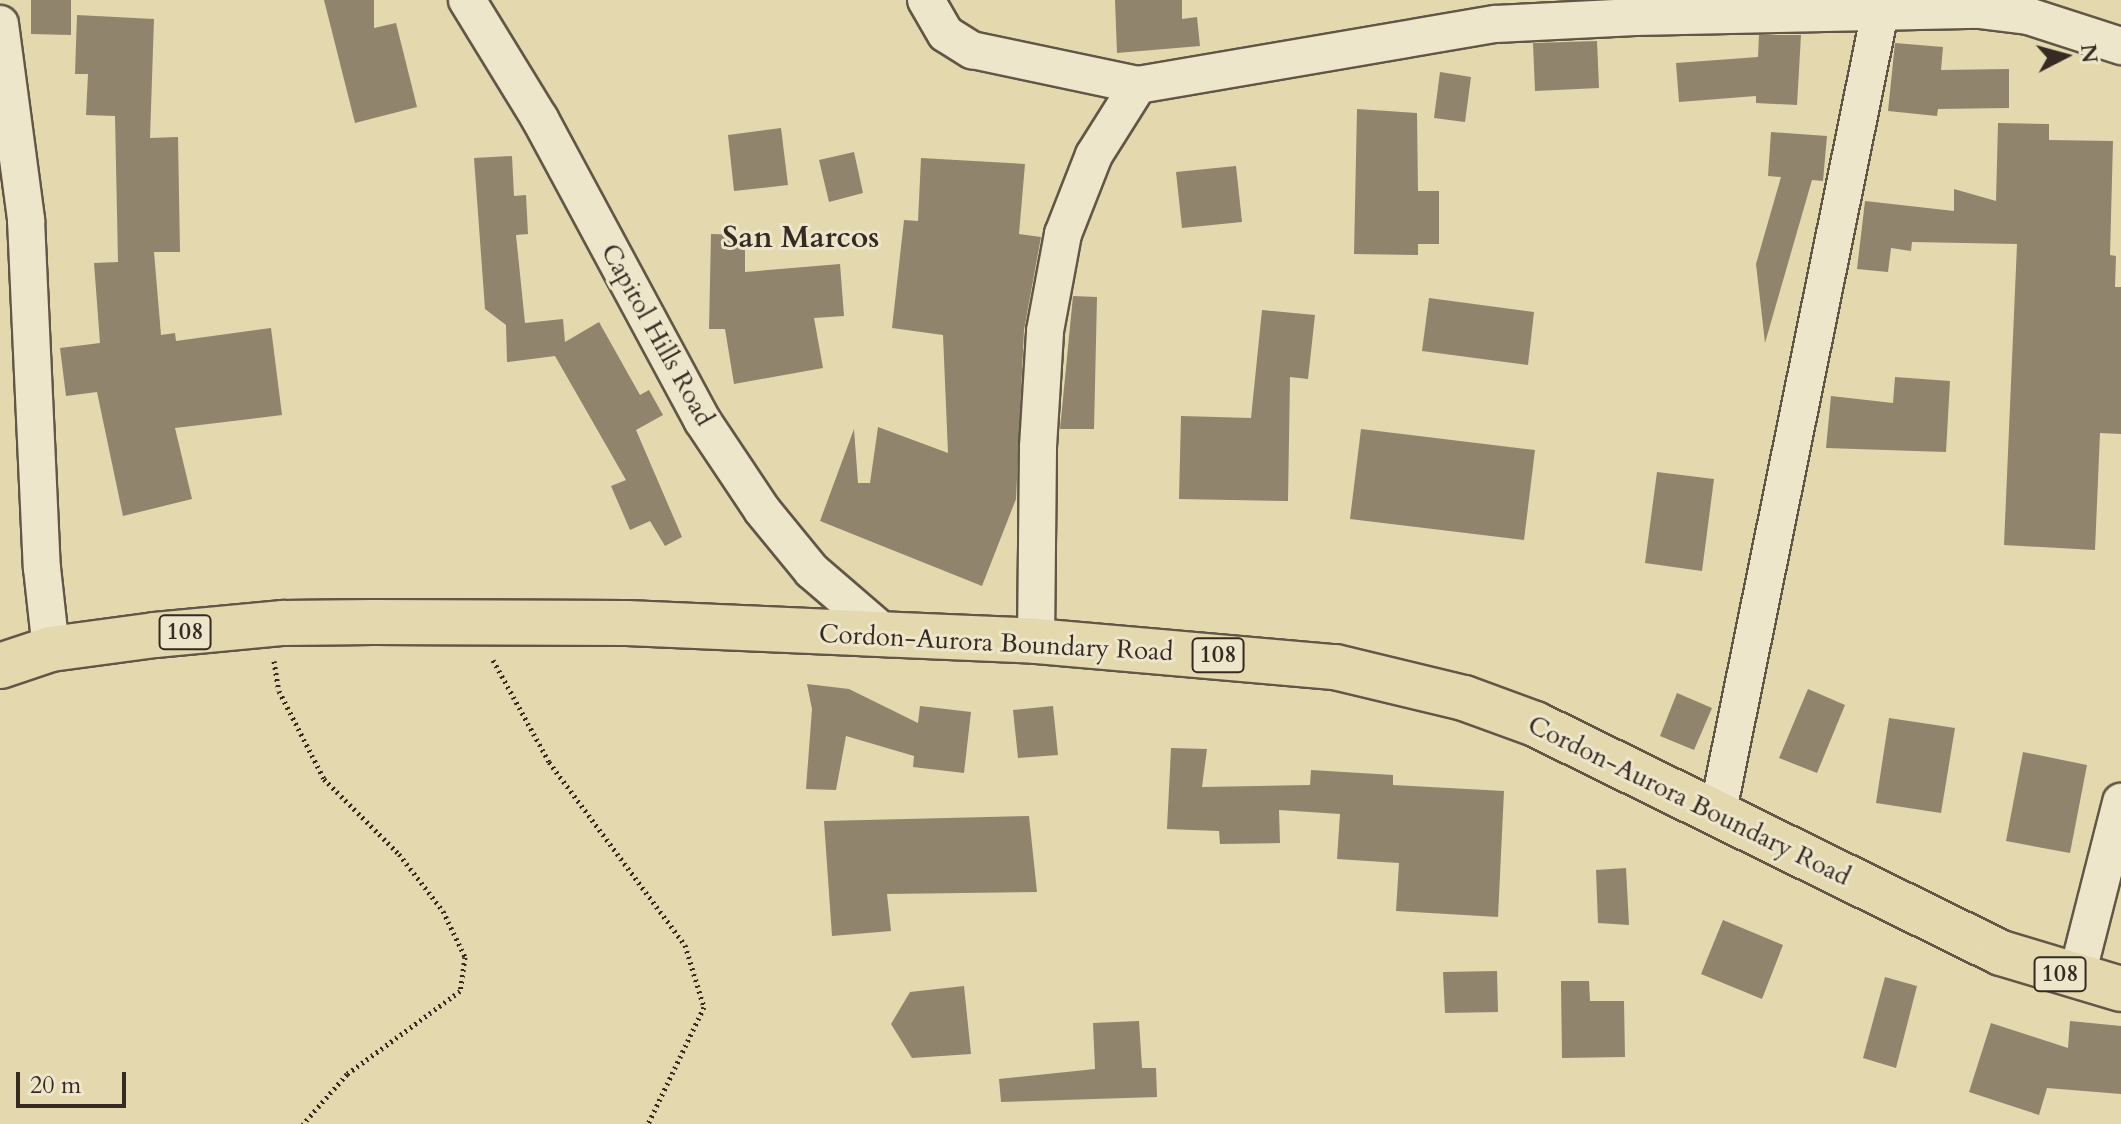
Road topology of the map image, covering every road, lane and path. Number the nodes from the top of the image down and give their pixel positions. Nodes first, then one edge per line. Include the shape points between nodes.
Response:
1 (467, 0) edge
2 (926, 0) edge
3 (1880, 12) junction
4 (0, 24) edge
5 (2121, 46) edge
6 (1138, 85) junction
7 (478, 622) junction
8 (268, 625) junction
9 (890, 638) junction
10 (1036, 641) junction
11 (51, 649) junction
12 (0, 666) edge
13 (2121, 802) edge
14 (1718, 811) junction
15 (2076, 979) junction
16 (2121, 989) edge
17 (303, 1124) edge
18 (648, 1124) edge

1 - 9 street, Capitol Hills Road via 540,119 710,433 812,571
2 - 6 street via 946,34 972,50
3 - 5 street via 1979,10 2028,16
3 - 6 street via 1496,24
3 - 14 street
4 - 11 street via 26,220 42,568
6 - 10 street via 1094,155 1063,234 1045,331
7 - 8 main road, Cordon-Aurora Boundary Road / 108
7 - 9 main road, Cordon-Aurora Boundary Road / 108 via 627,623
7 - 18 path via 549,762 685,945 704,1007
8 - 11 main road, Cordon-Aurora Boundary Road / 108
8 - 17 path via 279,691 324,779 399,854 443,911 465,957 460,991 347,1074
9 - 10 main road, Cordon-Aurora Boundary Road / 108
10 - 14 main road, Cordon-Aurora Boundary Road / 108 via 1335,667 1464,698 1587,746
11 - 12 main road, Cordon-Aurora Boundary Road / 108
13 - 15 street
14 - 15 main road, Cordon-Aurora Boundary Road / 108 via 1988,947
15 - 16 main road, Cordon-Aurora Boundary Road / 108

